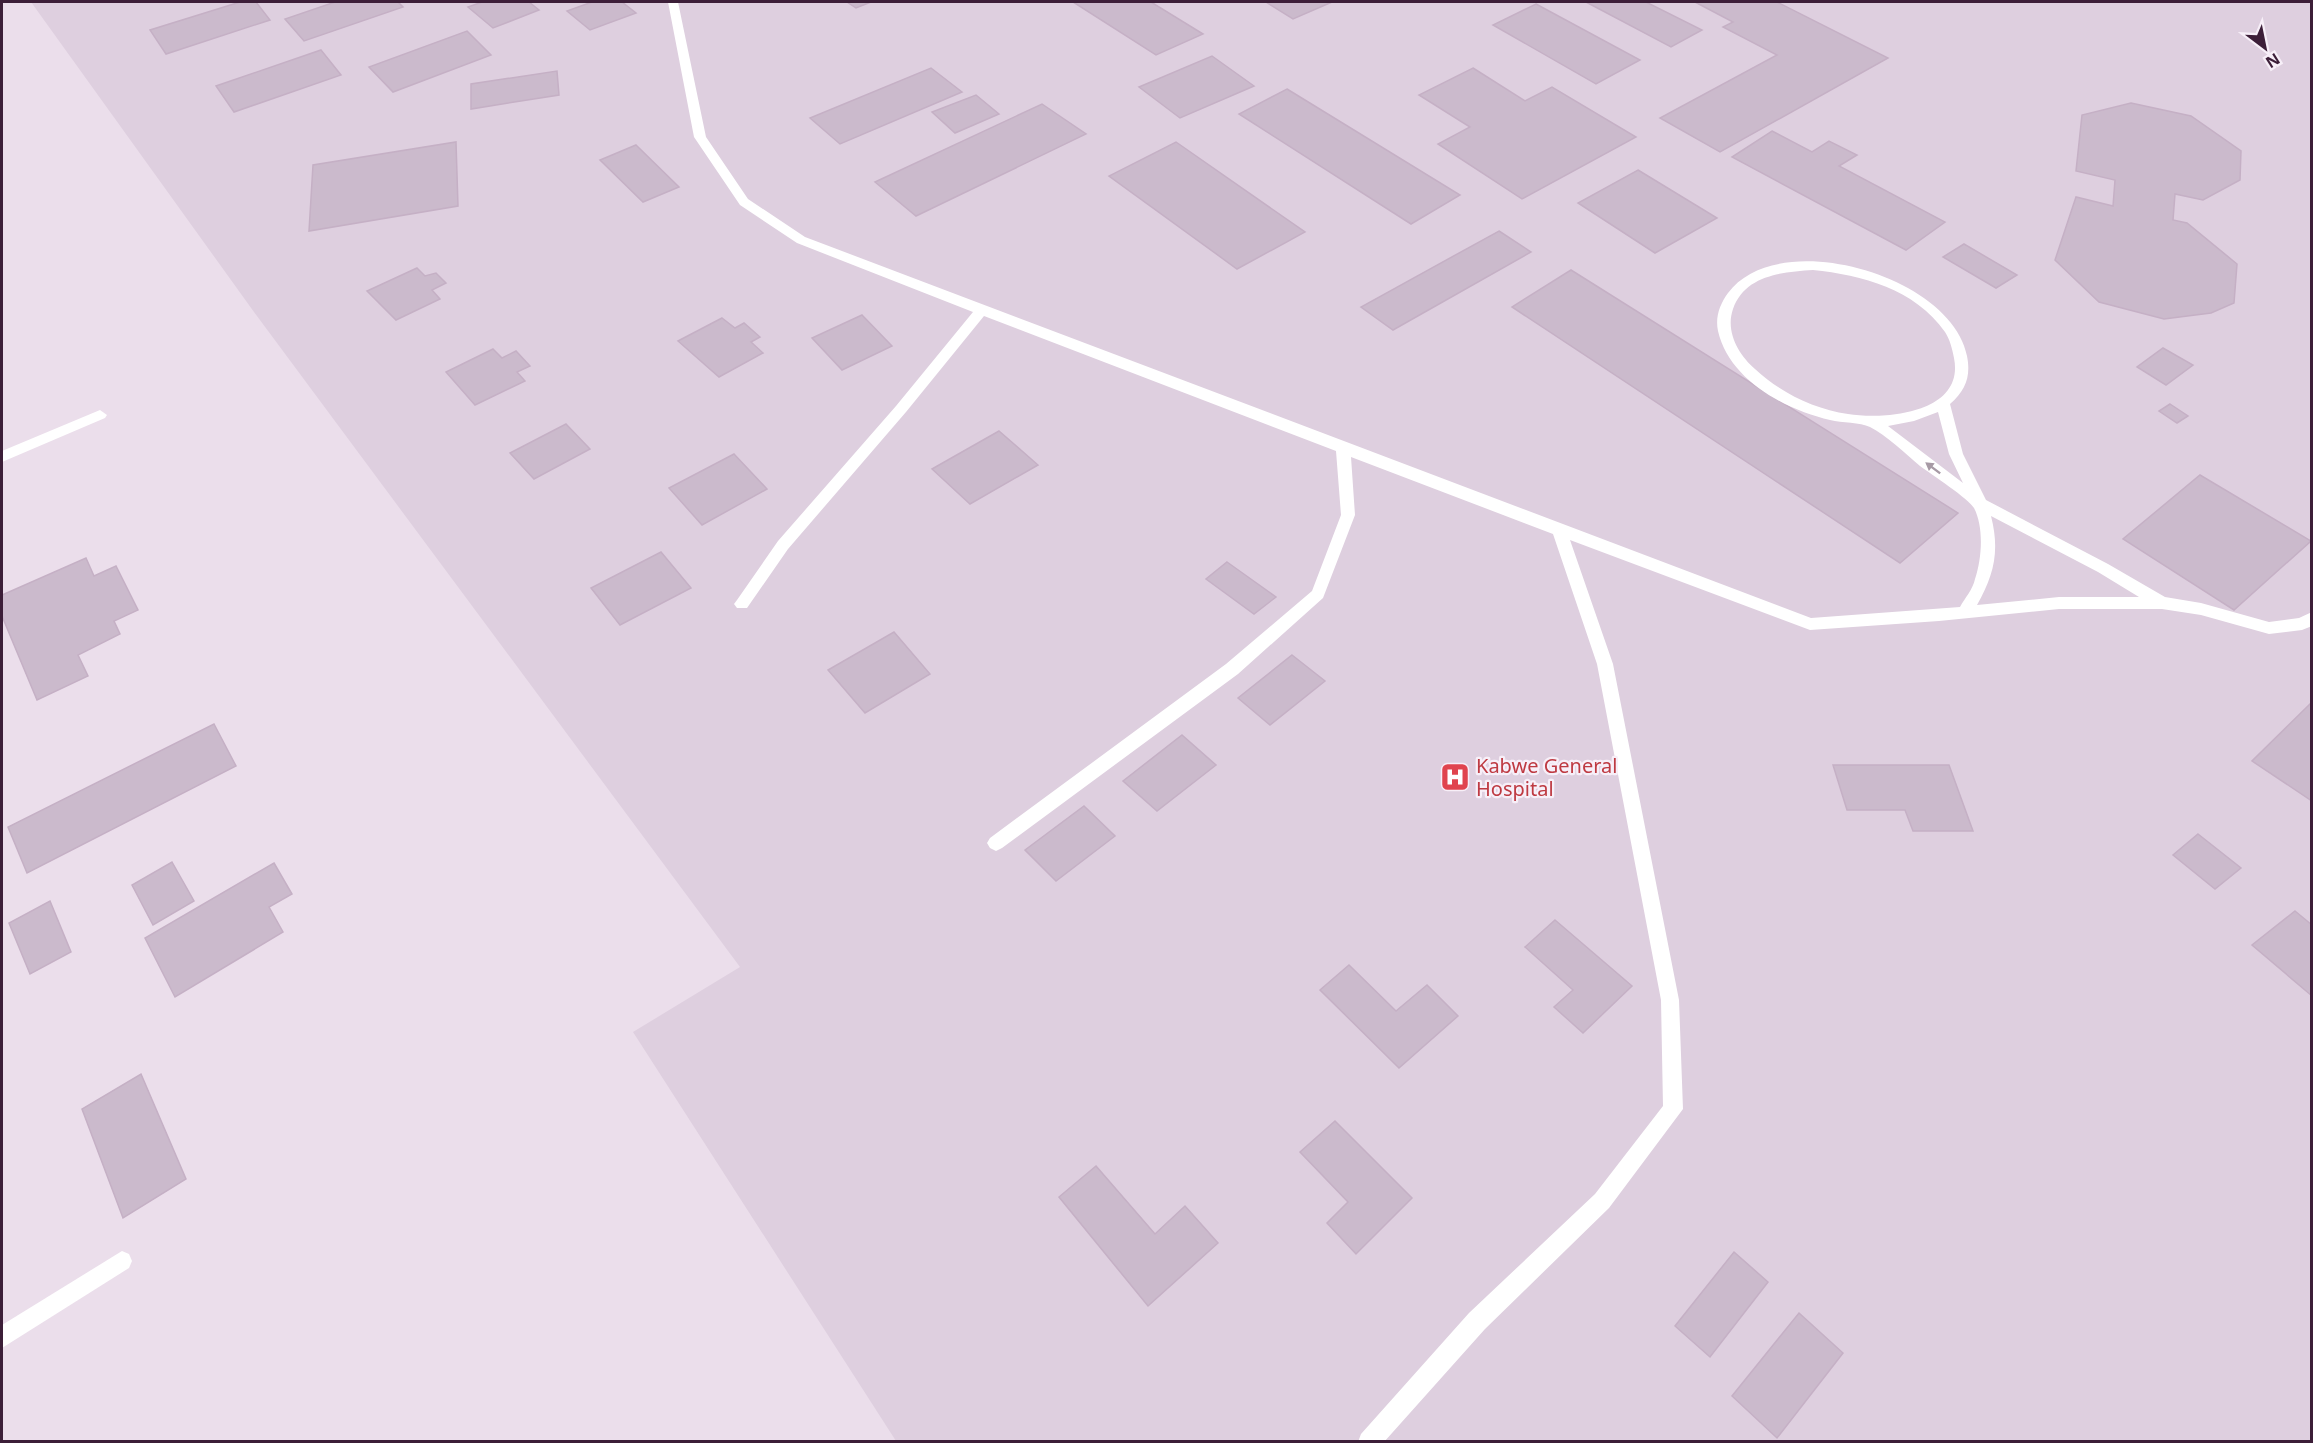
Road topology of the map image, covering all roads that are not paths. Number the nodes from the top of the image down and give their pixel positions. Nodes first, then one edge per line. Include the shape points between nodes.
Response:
1 (674, 2) edge
2 (982, 310) junction
3 (1943, 404) junction
4 (100, 415) dead end
5 (1872, 422) junction
6 (1343, 448) junction
7 (2, 458) edge
8 (1980, 504) junction
9 (1559, 530) junction
10 (2162, 603) junction
11 (742, 604) dead end
12 (1965, 612) junction
13 (2312, 618) edge
14 (996, 843) dead end
15 (122, 1261) dead end
16 (2, 1337) edge
17 (1369, 1442) edge

1 - 2 street via 700,137 744,202 801,240
2 - 6 street
2 - 11 street via 783,545
3 - 5 street via 1916,416
3 - 5 street via 1957,390 1963,373 1962,354 1940,317 1896,287 1841,269 1788,267 1746,282 1732,295 1723,328 1743,365 1762,383 1814,410
3 - 8 street via 1956,454
4 - 7 street
8 -> 5 street
6 - 9 street
6 - 14 street via 1348,514 1318,594 1232,669
8 - 10 street
8 - 12 street via 1989,537 1983,580
9 - 12 street via 1810,624
9 - 17 street via 1605,664 1670,1000 1673,1109 1602,1201 1477,1321
10 - 12 street via 2059,603
10 - 13 street via 2201,609 2269,628 2302,624
15 - 16 street

